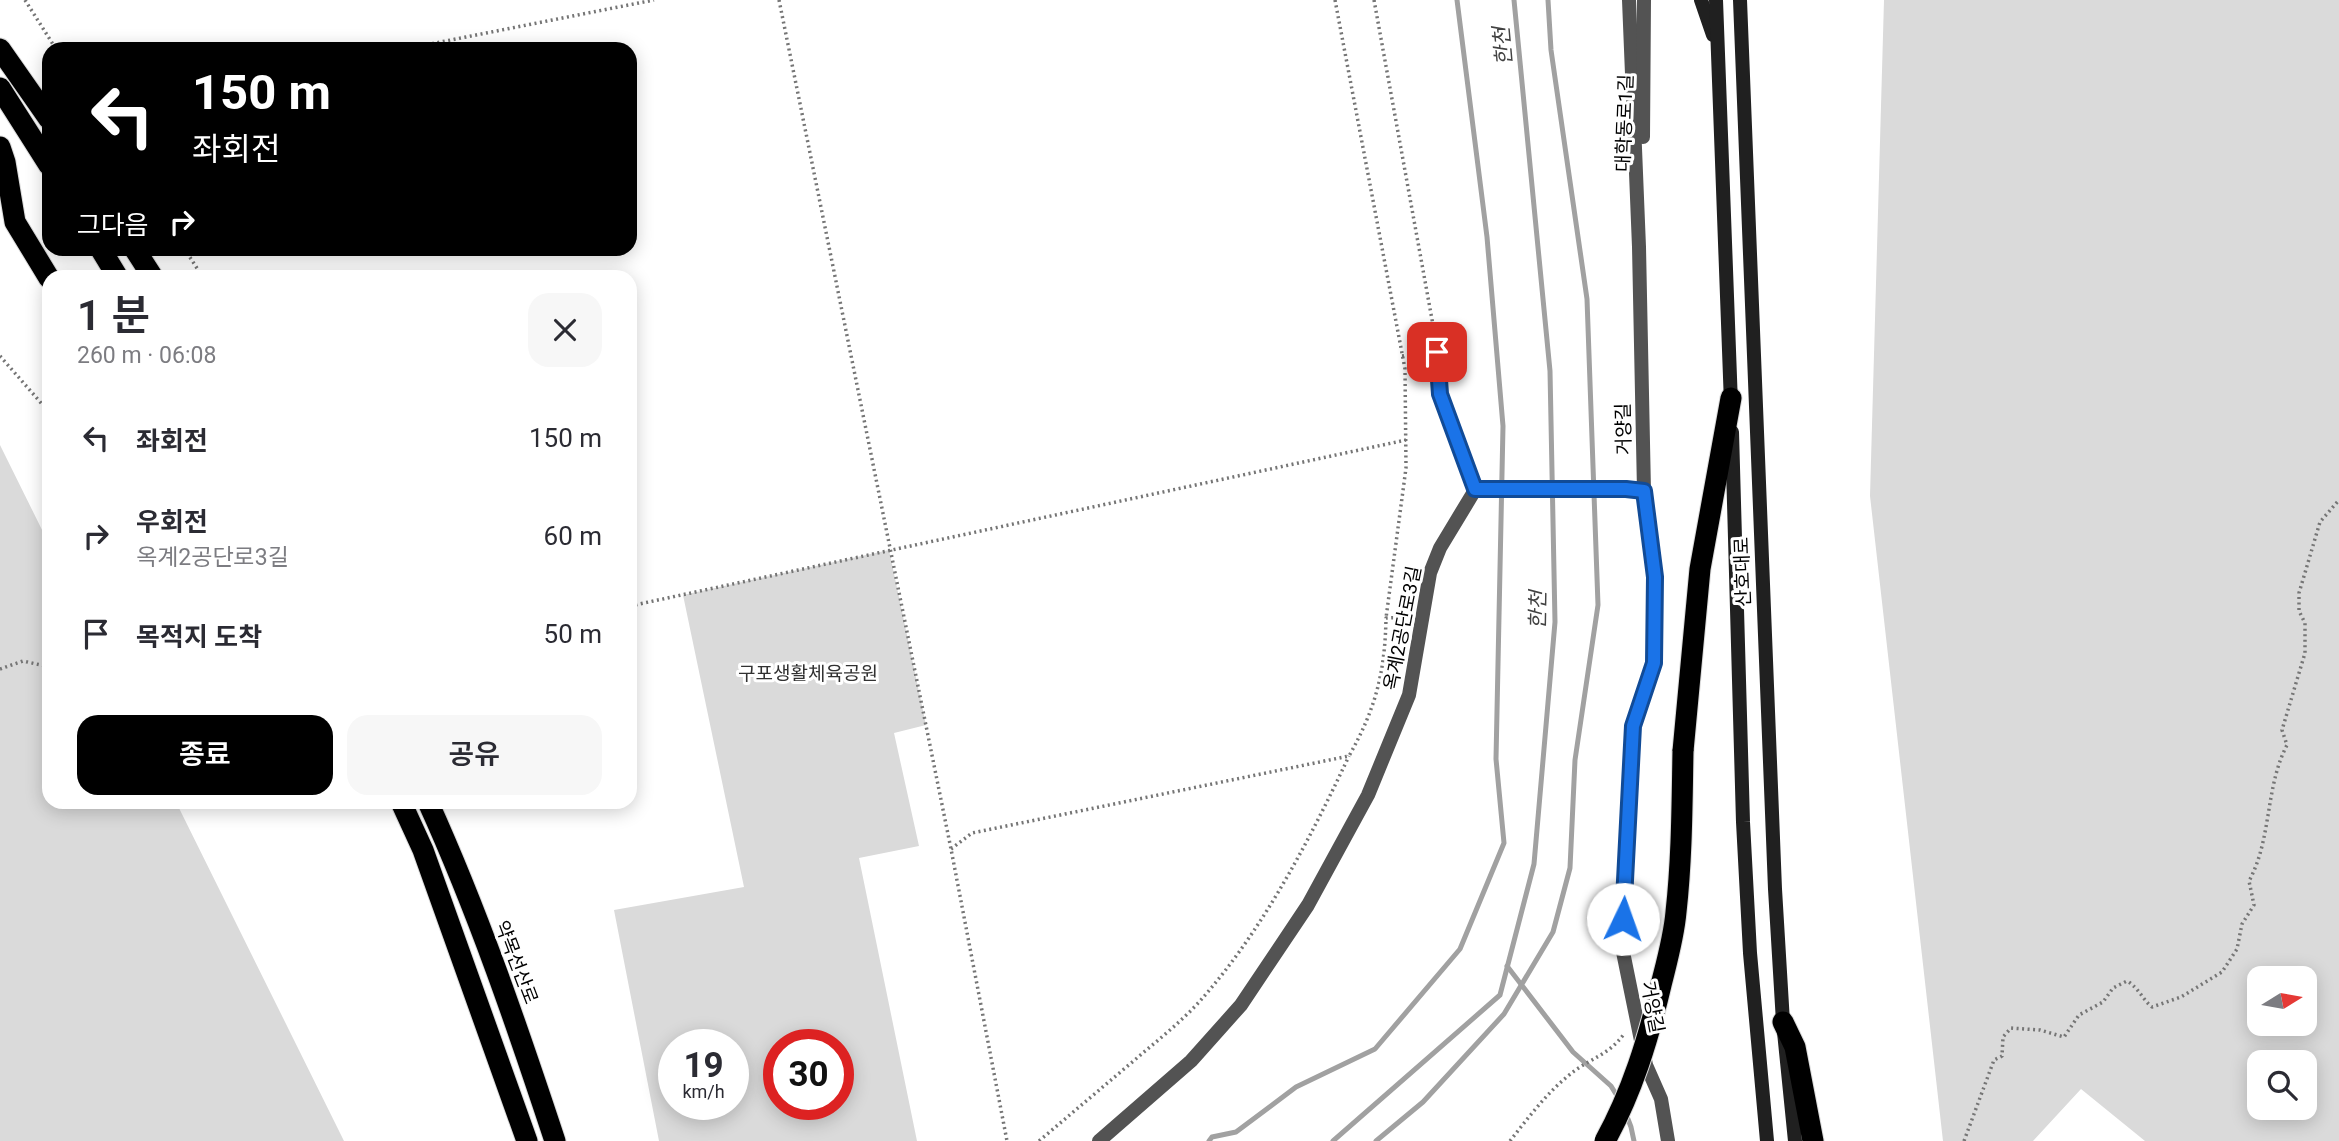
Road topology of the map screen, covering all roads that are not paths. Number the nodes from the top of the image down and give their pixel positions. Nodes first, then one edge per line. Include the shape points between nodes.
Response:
1 (1629, 0) edge
2 (1644, 0) edge
3 (1701, 0) edge
4 (1716, 0) edge
5 (1740, 0) edge
6 (0, 49) edge
7 (1718, 50) junction
8 (0, 88) edge
9 (42, 109) edge
10 (0, 147) edge
11 (42, 153) edge
12 (1639, 247) junction
13 (44, 270) edge
14 (1437, 352) road end
15 (1731, 398) junction
16 (1481, 489) junction
17 (1644, 491) junction
18 (404, 809) edge
19 (431, 809) edge
20 (1783, 1022) junction
21 (527, 1141) edge
22 (555, 1141) edge
23 (1100, 1141) edge
24 (1605, 1141) edge
25 (1668, 1141) edge
26 (1767, 1141) edge
27 (1795, 1141) edge
28 (1813, 1141) edge

1 - 12 street, 거양길
2 - 12 street, 대학동로1길
3 - 7 street
4 - 7 street, 산호대로
5 - 20 street, 산호대로
6 - 9 highway
7 - 15 street, 산호대로
8 - 11 highway
10 - 13 highway via 15,222
12 - 17 street, 거양길
14 - 16 street via 1440,394
15 - 24 highway, bridge via 1700,569 1683,751 1678,889 1668,956 1642,1055
15 - 26 street, 산호대로 via 1743,822
16 - 17 street
16 - 23 street, 옥계2공단로3길 via 1440,548 1430,573 1409,695 1368,795 1308,905 1241,1005 1191,1061
17 - 25 street, 거양길 via 1655,577 1654,663 1633,726 1622,947 1646,1065 1661,1099
18 - 21 highway
19 - 22 highway, 약목선산로 via 512,1010
20 - 27 street, 산호대로
20 - 28 highway via 1795,1047

